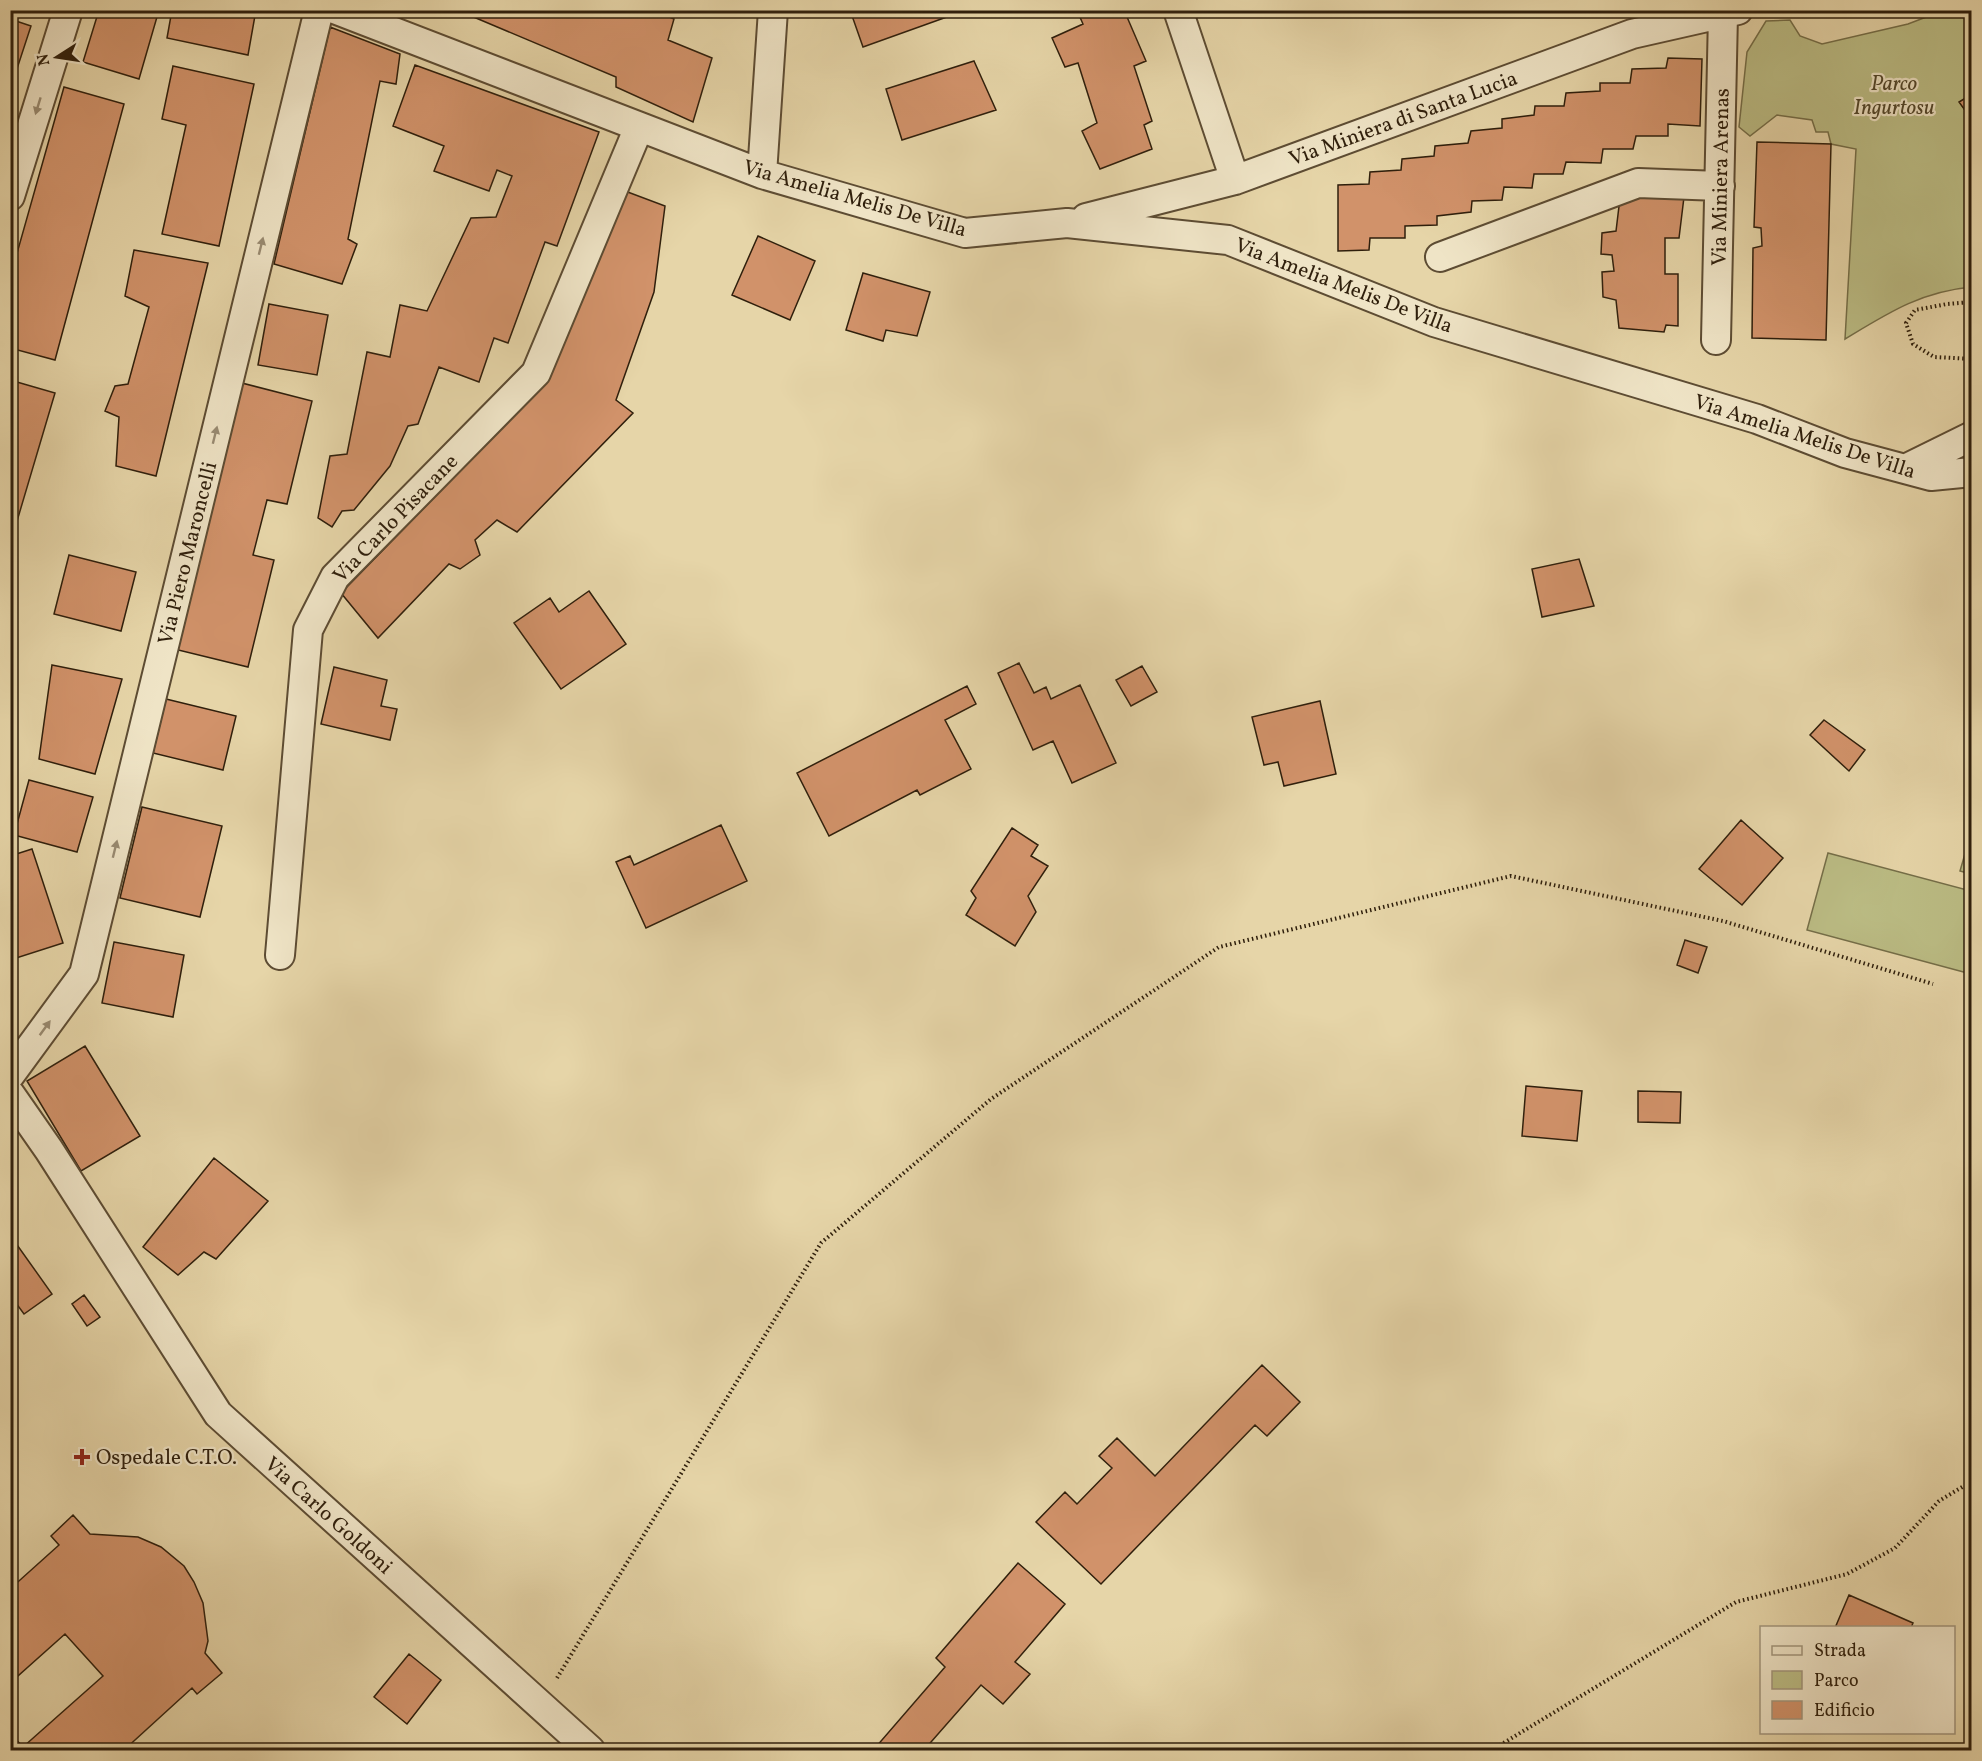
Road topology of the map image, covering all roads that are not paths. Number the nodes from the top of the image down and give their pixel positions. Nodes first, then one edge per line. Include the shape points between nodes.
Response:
1 (68, 10) edge
2 (319, 10) edge
3 (337, 10) edge
4 (773, 10) edge
5 (1178, 10) edge
6 (1731, 12) edge
7 (639, 127) junction
8 (762, 174) junction
9 (1235, 180) junction
10 (1720, 186) junction
11 (10, 196) edge
12 (1067, 223) junction
13 (1440, 257) dead end
14 (1716, 340) dead end
15 (1971, 436) edge
16 (1905, 469) junction
17 (1971, 472) edge
18 (280, 955) dead end
19 (10, 1075) edge
20 (10, 1094) edge
21 (590, 1750) edge

1 -> 11 street
19 -> 2 street, Via Piero Maroncelli via 84,974
3 - 7 street, Via Amelia Melis De Villa
4 - 8 street
5 - 9 street
6 - 9 street, Via Miniera di Santa Lucia via 1632,34
6 - 10 street, Via Miniera Arenas
7 - 8 street, Via Amelia Melis De Villa
7 - 18 street, Via Carlo Pisacane via 536,373 334,577 308,630
8 - 12 street, Via Amelia Melis De Villa via 965,233
9 - 12 street, Via Miniera di Santa Lucia
10 - 13 street via 1638,183
10 - 14 street, Via Miniera Arenas
12 - 16 street, Via Amelia Melis De Villa via 1228,240 1434,322 1757,419 1845,453
15 - 16 street
16 - 17 street, Via Amelia Melis De Villa via 1931,476
20 - 21 street, Via Carlo Goldoni via 218,1414

